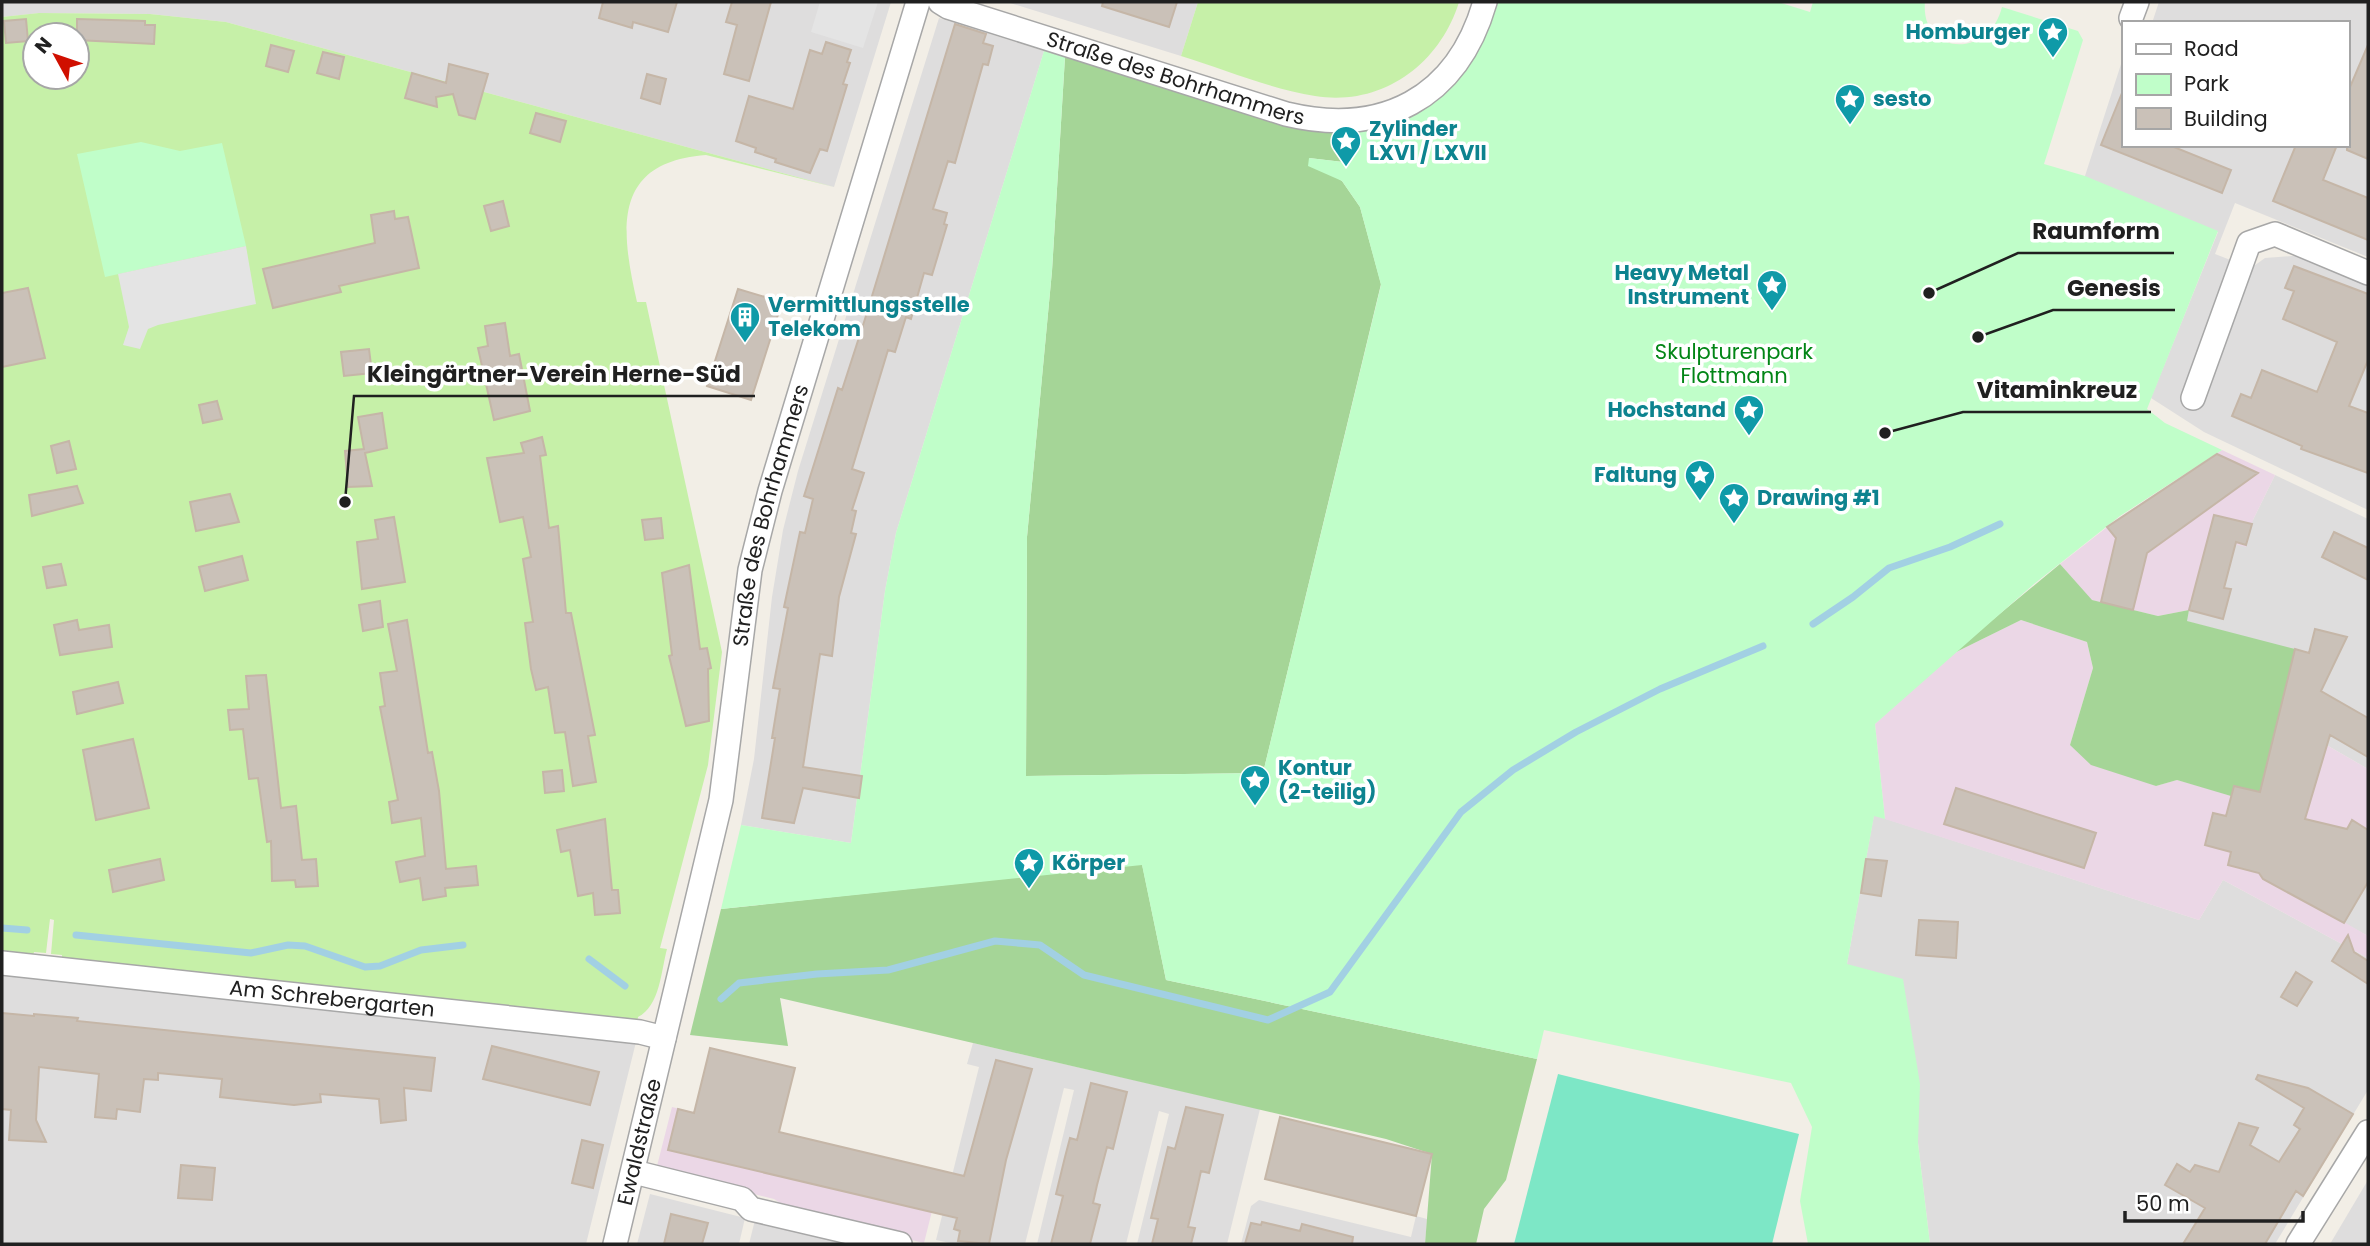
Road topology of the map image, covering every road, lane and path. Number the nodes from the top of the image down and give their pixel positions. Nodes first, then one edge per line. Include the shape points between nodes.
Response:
1 (918, 2) edge
2 (940, 2) edge
3 (1485, 2) edge
4 (2368, 273) edge
5 (2193, 398) dead end
6 (2, 963) edge
7 (664, 1038) junction
8 (2368, 1132) edge
9 (634, 1172) junction
10 (615, 1244) edge
11 (900, 1244) edge
12 (2298, 1244) edge

1 - 7 street, Straße des Bohrhammers via 753,557 721,800
2 - 3 street, Straße des Bohrhammers via 1286,114 1328,123 1374,118 1397,110 1435,85 1455,65
4 - 5 street via 2275,234 2249,243
6 - 7 street, Am Schrebergarten
7 - 9 street, Ewaldstraße
8 - 12 street
9 - 10 street, Ewaldstraße
9 - 11 street via 742,1199 751,1209

